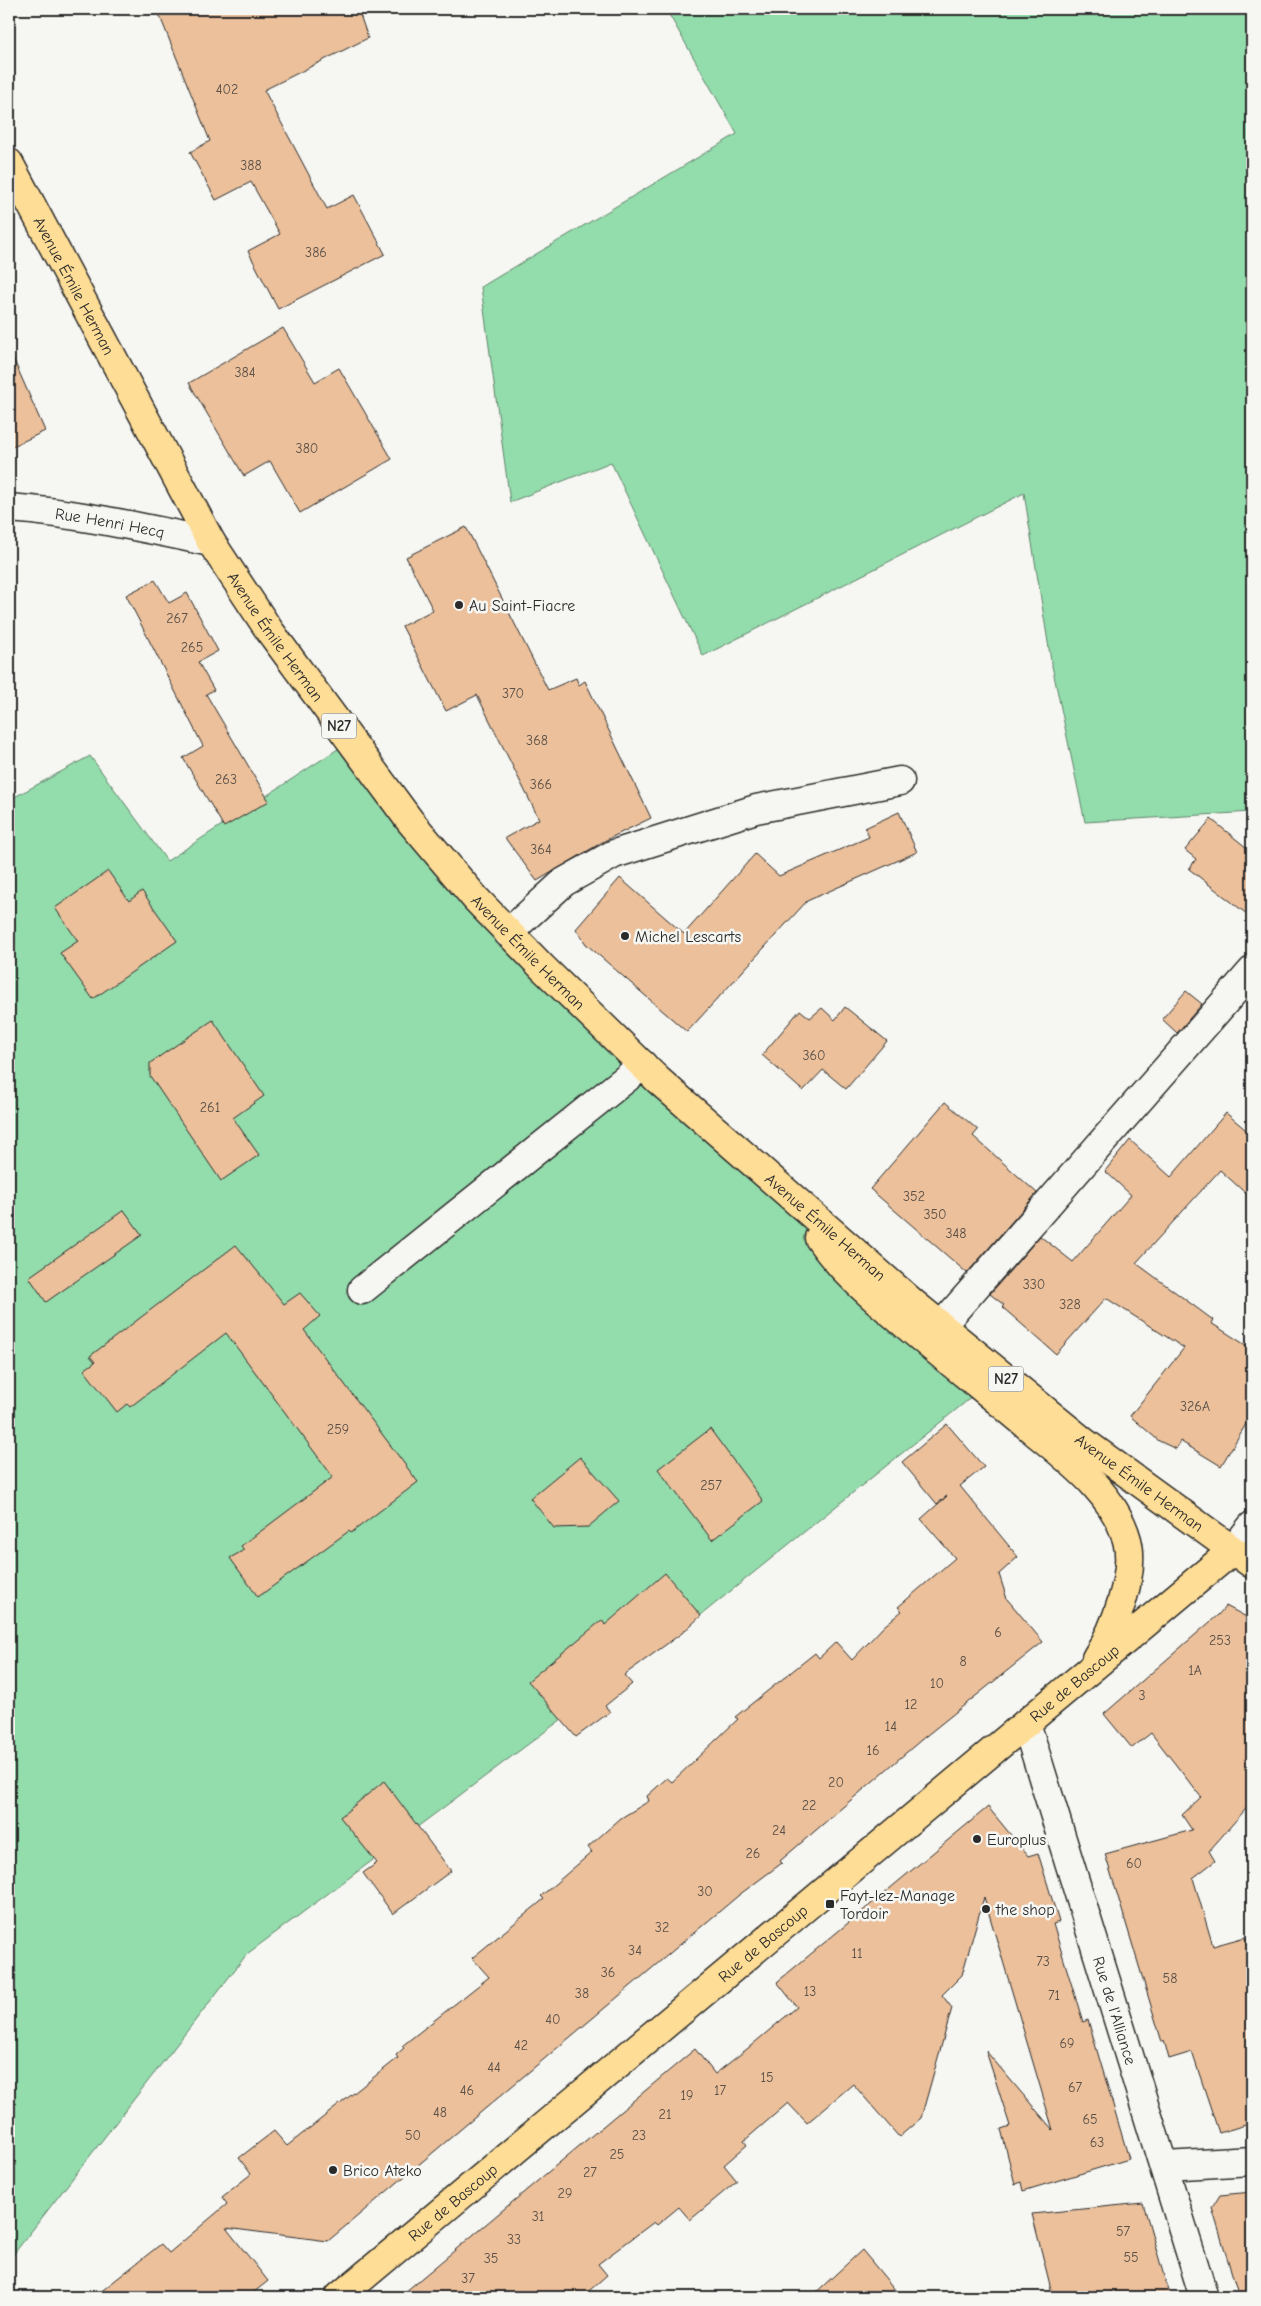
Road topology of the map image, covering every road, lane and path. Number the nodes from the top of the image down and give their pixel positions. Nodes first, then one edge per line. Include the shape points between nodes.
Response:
1 (9, 163) edge
2 (9, 508) edge
3 (211, 542) junction
4 (900, 781) dead end
5 (508, 933) junction
6 (1252, 970) edge
7 (643, 1065) junction
8 (790, 1196) junction
9 (362, 1290) dead end
10 (941, 1326) junction
11 (1252, 1526) edge
12 (1242, 1557) edge
13 (1085, 1673) junction
14 (1026, 1723) junction
15 (1252, 2161) edge
16 (1165, 2166) junction
17 (339, 2297) edge
18 (1204, 2297) edge

1 - 3 main road, Avenue Émile Herman / N27
2 - 3 street, Rue Henri Hecq via 107,521
3 - 5 main road, Avenue Émile Herman / N27 via 269,630 410,821
4 - 5 street via 756,809 614,854 564,882
5 - 7 main road, Avenue Émile Herman / N27
6 - 10 street
7 - 8 main road, Avenue Émile Herman / N27
7 - 9 street
8 - 10 main road, Avenue Émile Herman / N27
8 - 13 main road via 830,1254 864,1290 1076,1467 1112,1507 1127,1540 1128,1574 1122,1601 1106,1642
10 - 12 main road, Avenue Émile Herman / N27 via 1084,1442
11 - 12 street
12 - 13 main road, Rue de Bascoup
13 - 14 main road, Rue de Bascoup
14 - 16 street, Rue de l'Alliance
14 - 17 main road, Rue de Bascoup
15 - 16 street
16 - 18 street, Rue de l'Alliance

